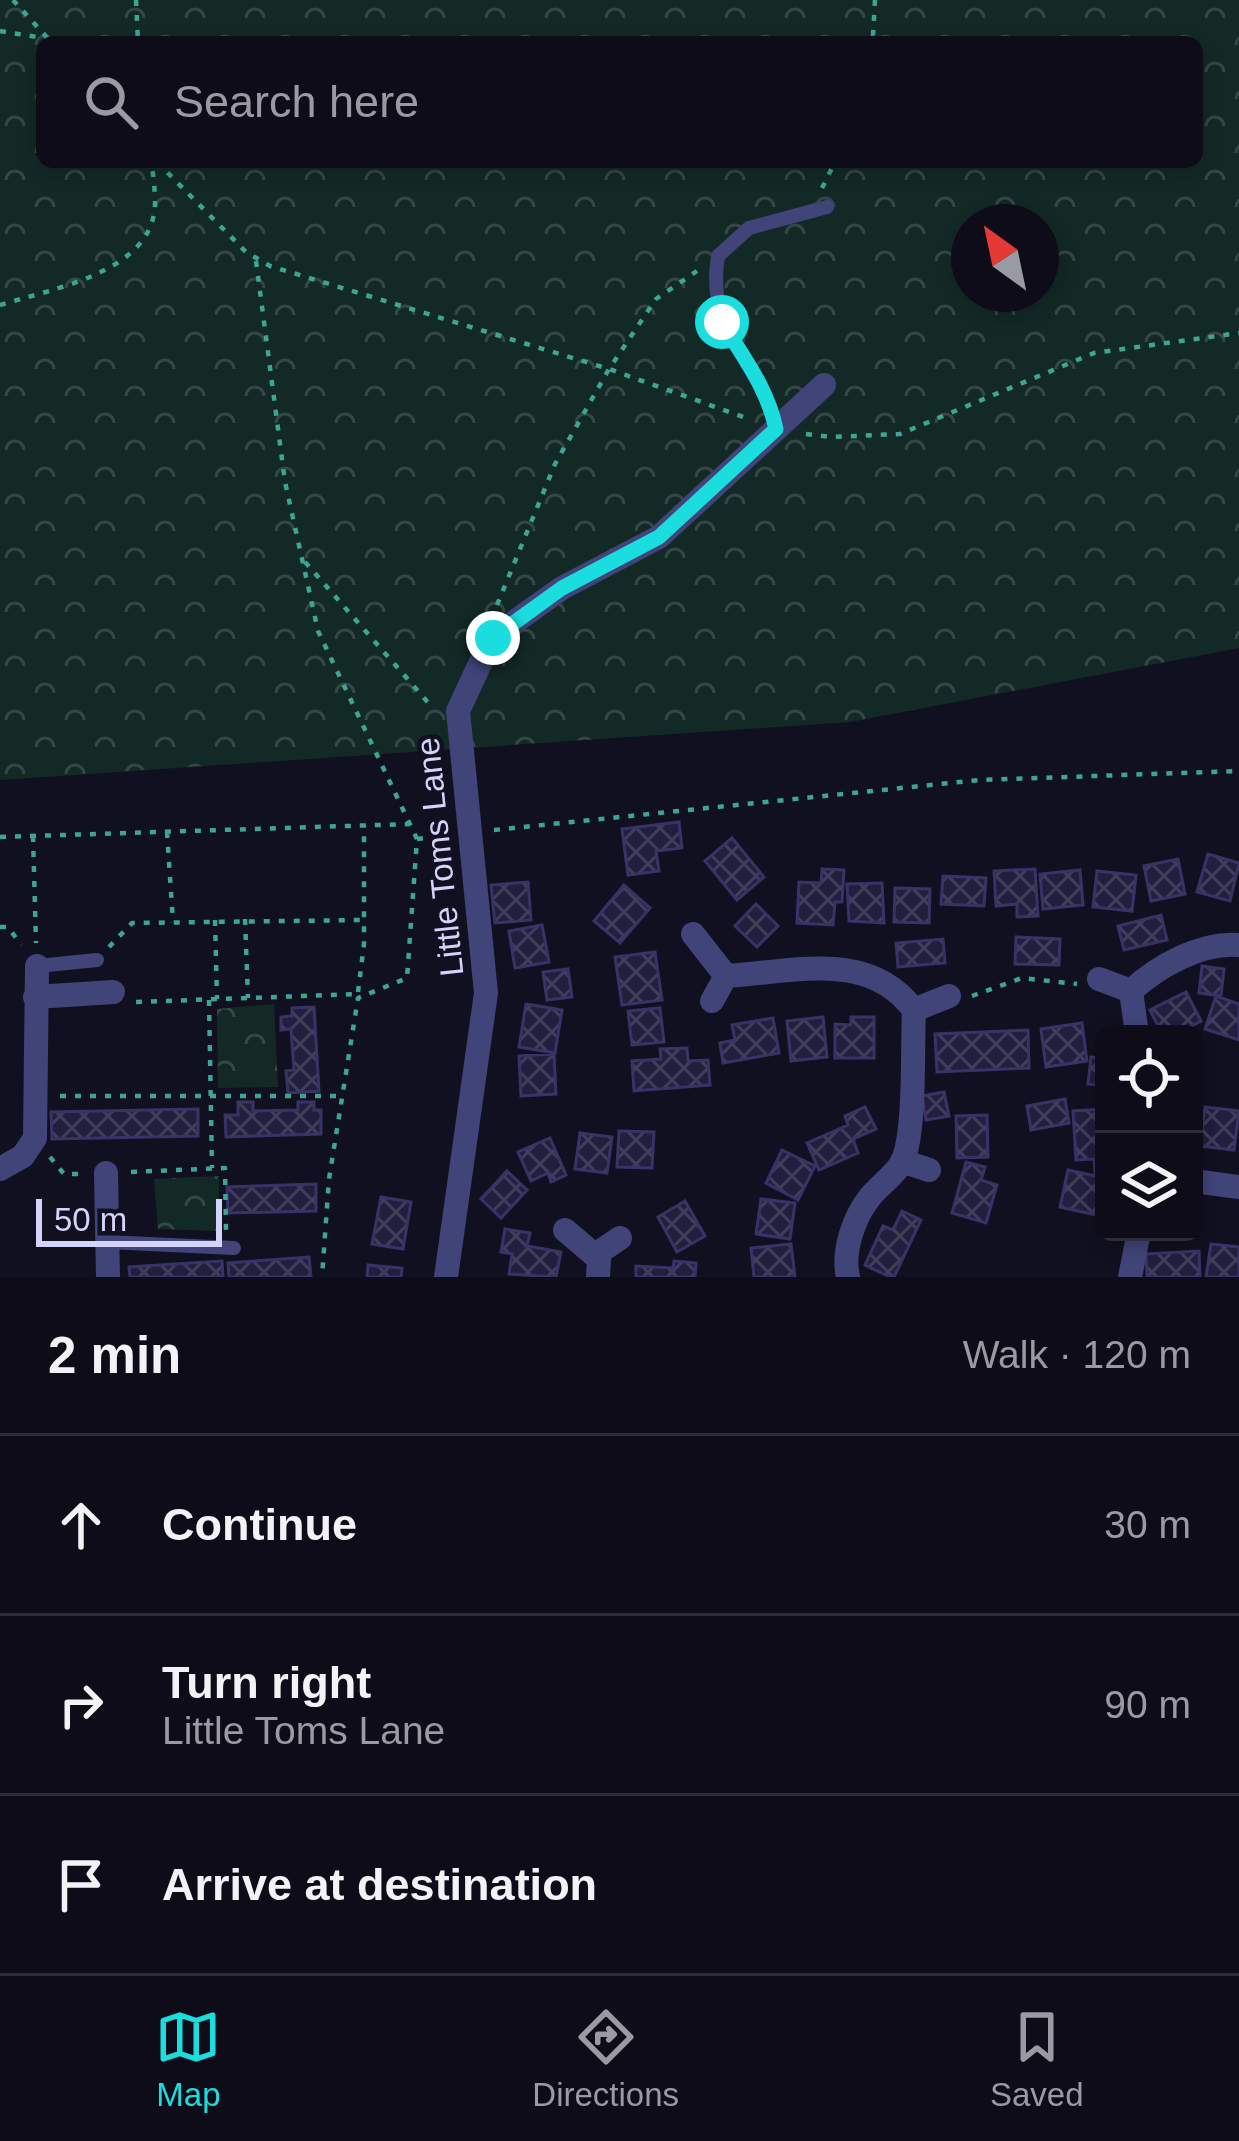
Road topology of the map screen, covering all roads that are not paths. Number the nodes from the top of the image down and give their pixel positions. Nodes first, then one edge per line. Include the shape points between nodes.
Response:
1 (827, 207) dead end
2 (824, 385) dead end
3 (776, 429) junction
4 (694, 934) dead end
5 (1239, 945) edge
6 (97, 960) road end
7 (37, 966) joint
8 (727, 976) junction
9 (1099, 979) road end
10 (1131, 991) junction
11 (113, 992) road end
12 (949, 996) road end
13 (34, 997) junction
14 (712, 1001) dead end
15 (914, 1010) junction
16 (1136, 1025) edge
17 (902, 1161) junction
18 (0, 1169) edge
19 (929, 1170) dead end
20 (106, 1173) road end
21 (1203, 1181) edge
22 (1239, 1186) edge
23 (566, 1230) dead end
24 (620, 1238) dead end
25 (1136, 1241) edge
26 (107, 1242) junction
27 (231, 1248) road end
28 (596, 1266) edge
29 (108, 1277) edge
30 (446, 1277) edge
31 (848, 1277) edge
32 (1130, 1277) edge

1 - 3 lane via 749,228 718,256 722,322 770,399
2 - 3 street, Little Toms Lane
3 - 30 street, Little Toms Lane via 659,537 562,588 493,638 458,711 485,993
4 - 8 street
5 - 10 street via 1194,952
6 - 7 lane
7 - 13 street
8 - 14 street
8 - 15 street via 853,969 877,975
9 - 10 street
10 - 16 street
11 - 13 street
12 - 15 street
13 - 18 street via 35,1138
15 - 17 street
17 - 19 street
17 - 31 street via 855,1223
20 - 26 street
21 - 22 street
23 - 28 street
24 - 28 street
25 - 32 street
26 - 27 lane
26 - 29 street

